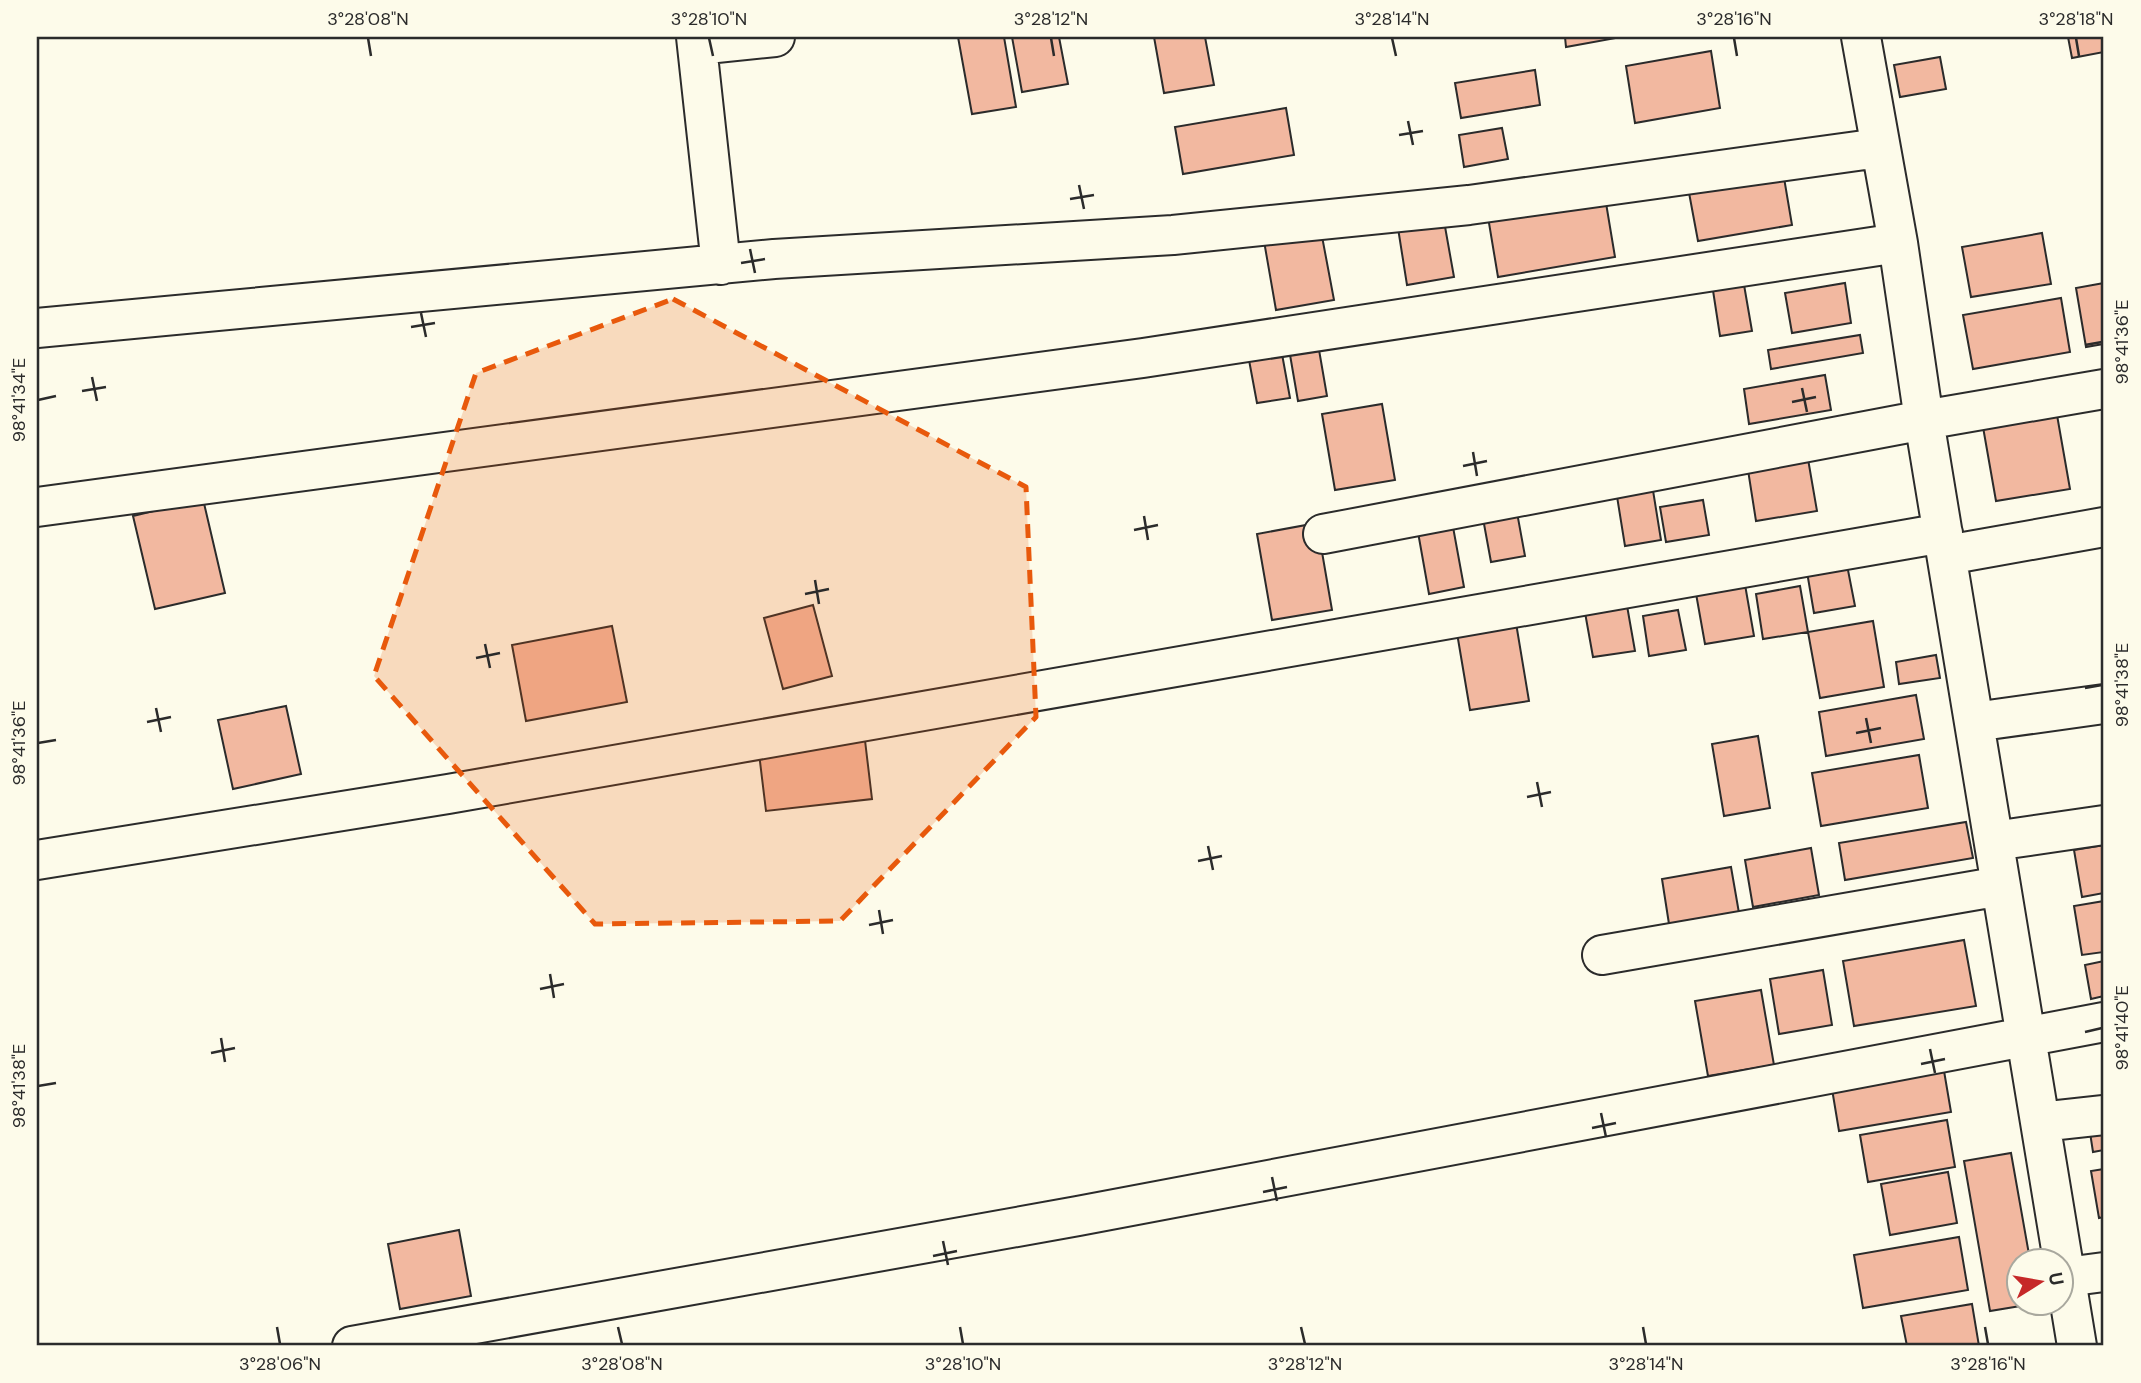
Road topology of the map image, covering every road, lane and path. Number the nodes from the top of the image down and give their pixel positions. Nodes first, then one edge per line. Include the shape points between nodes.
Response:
1 (775, 37) edge
2 (1861, 37) edge
3 (697, 41) edge
4 (1879, 148) junction
5 (1898, 243) junction
6 (721, 265) junction
7 (37, 328) edge
8 (2104, 389) edge
9 (1924, 420) junction
10 (37, 507) edge
11 (2104, 527) edge
12 (1323, 534) dead end
13 (1945, 544) junction
14 (2104, 704) edge
15 (1974, 722) junction
16 (2104, 825) edge
17 (1994, 841) junction
18 (37, 860) edge
19 (2001, 886) junction
20 (1602, 955) dead end
21 (2104, 1022) edge
22 (2026, 1037) junction
23 (2104, 1115) edge
24 (2040, 1122) junction
25 (2061, 1246) edge
26 (2104, 1272) edge
27 (2074, 1276) edge
28 (2072, 1316) edge
29 (352, 1346) edge
30 (2077, 1346) edge

1 - 3 street
2 - 4 street
3 - 6 street
4 - 5 street
4 - 6 street via 1469,205 1173,235
5 - 9 street
5 - 10 street via 1143,358
6 - 7 street
8 - 9 street
9 - 12 street
9 - 13 street
11 - 13 street
13 - 15 street
13 - 18 street
14 - 15 street
15 - 17 street
16 - 17 street
17 - 19 street
19 - 20 street
19 - 22 street
21 - 22 street
22 - 24 street
22 - 29 street via 1078,1216
23 - 24 street
24 - 25 street
26 - 27 street
28 - 30 street

